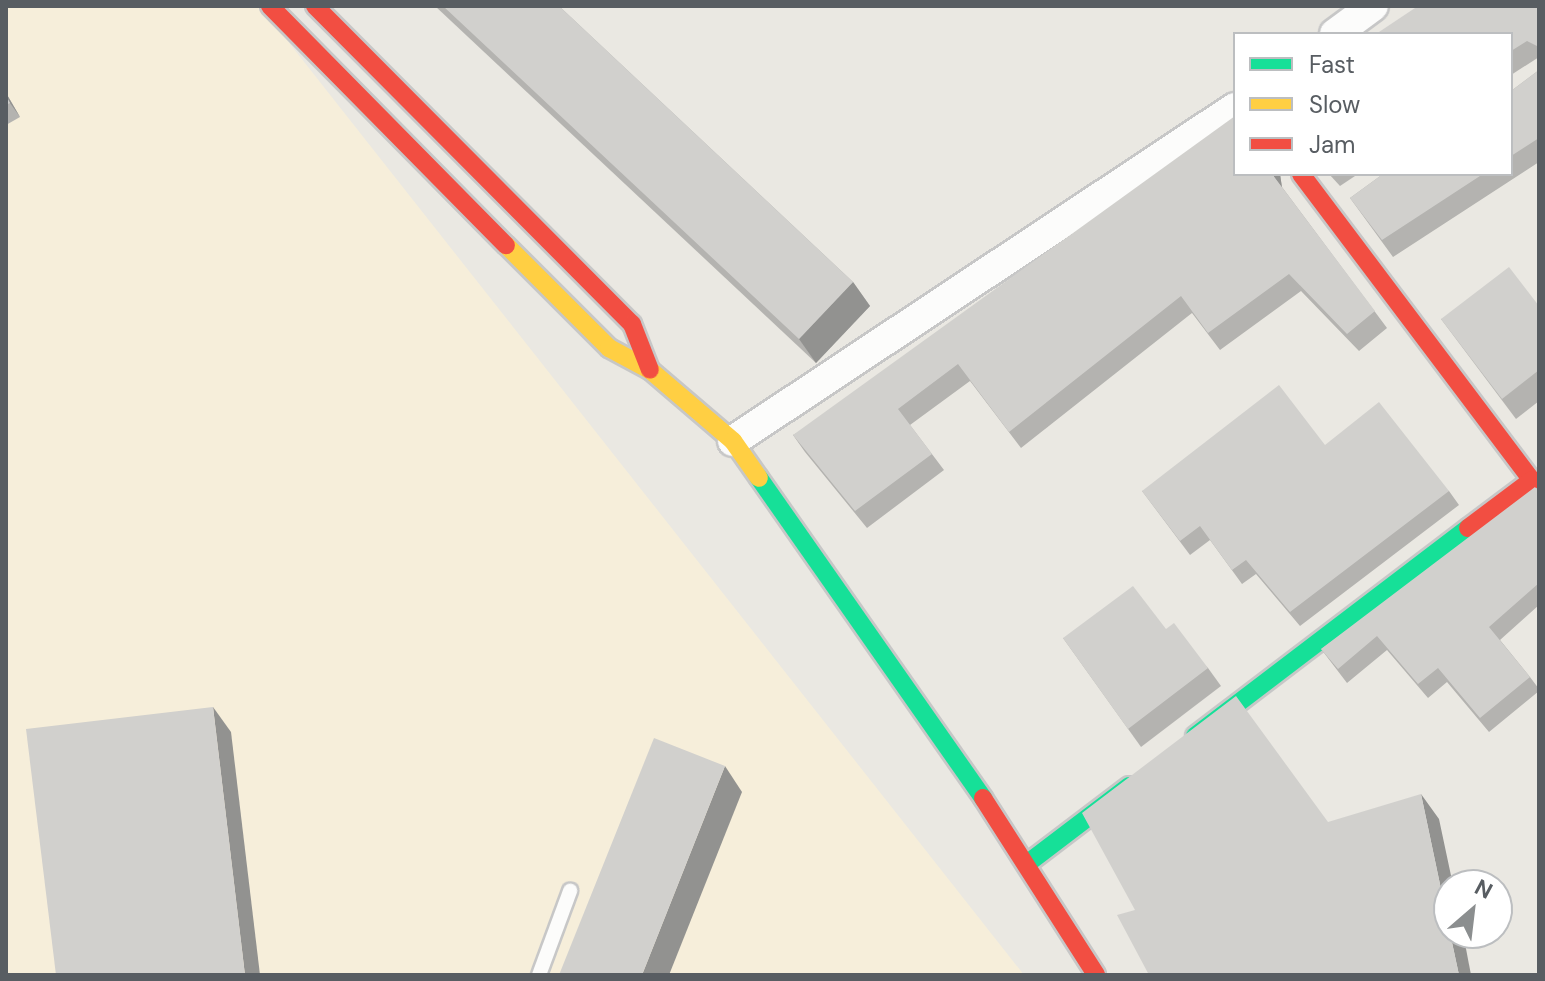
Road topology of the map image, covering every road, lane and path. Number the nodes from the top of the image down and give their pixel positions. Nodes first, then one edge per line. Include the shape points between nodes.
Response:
1 (270, 6) edge
2 (315, 6) edge
3 (1373, 6) edge
4 (1338, 32) edge
5 (1233, 109) edge
6 (1304, 176) edge
7 (489, 179) junction
8 (465, 201) junction
9 (650, 370) junction
10 (733, 441) junction
11 (1536, 484) edge
12 (1179, 748) edge
13 (1141, 777) edge
14 (1028, 863) junction
15 (570, 891) dead end
16 (539, 975) edge
17 (1096, 975) edge

1 - 8 main road
2 - 7 main road
3 - 4 street
5 - 10 street
6 - 11 main road via 1342,206
7 - 8 main road
7 - 9 main road via 632,324
8 - 9 main road via 609,348
9 - 10 main road
10 - 14 main road
11 - 12 main road
13 - 14 main road
14 - 17 main road
15 - 16 lane

